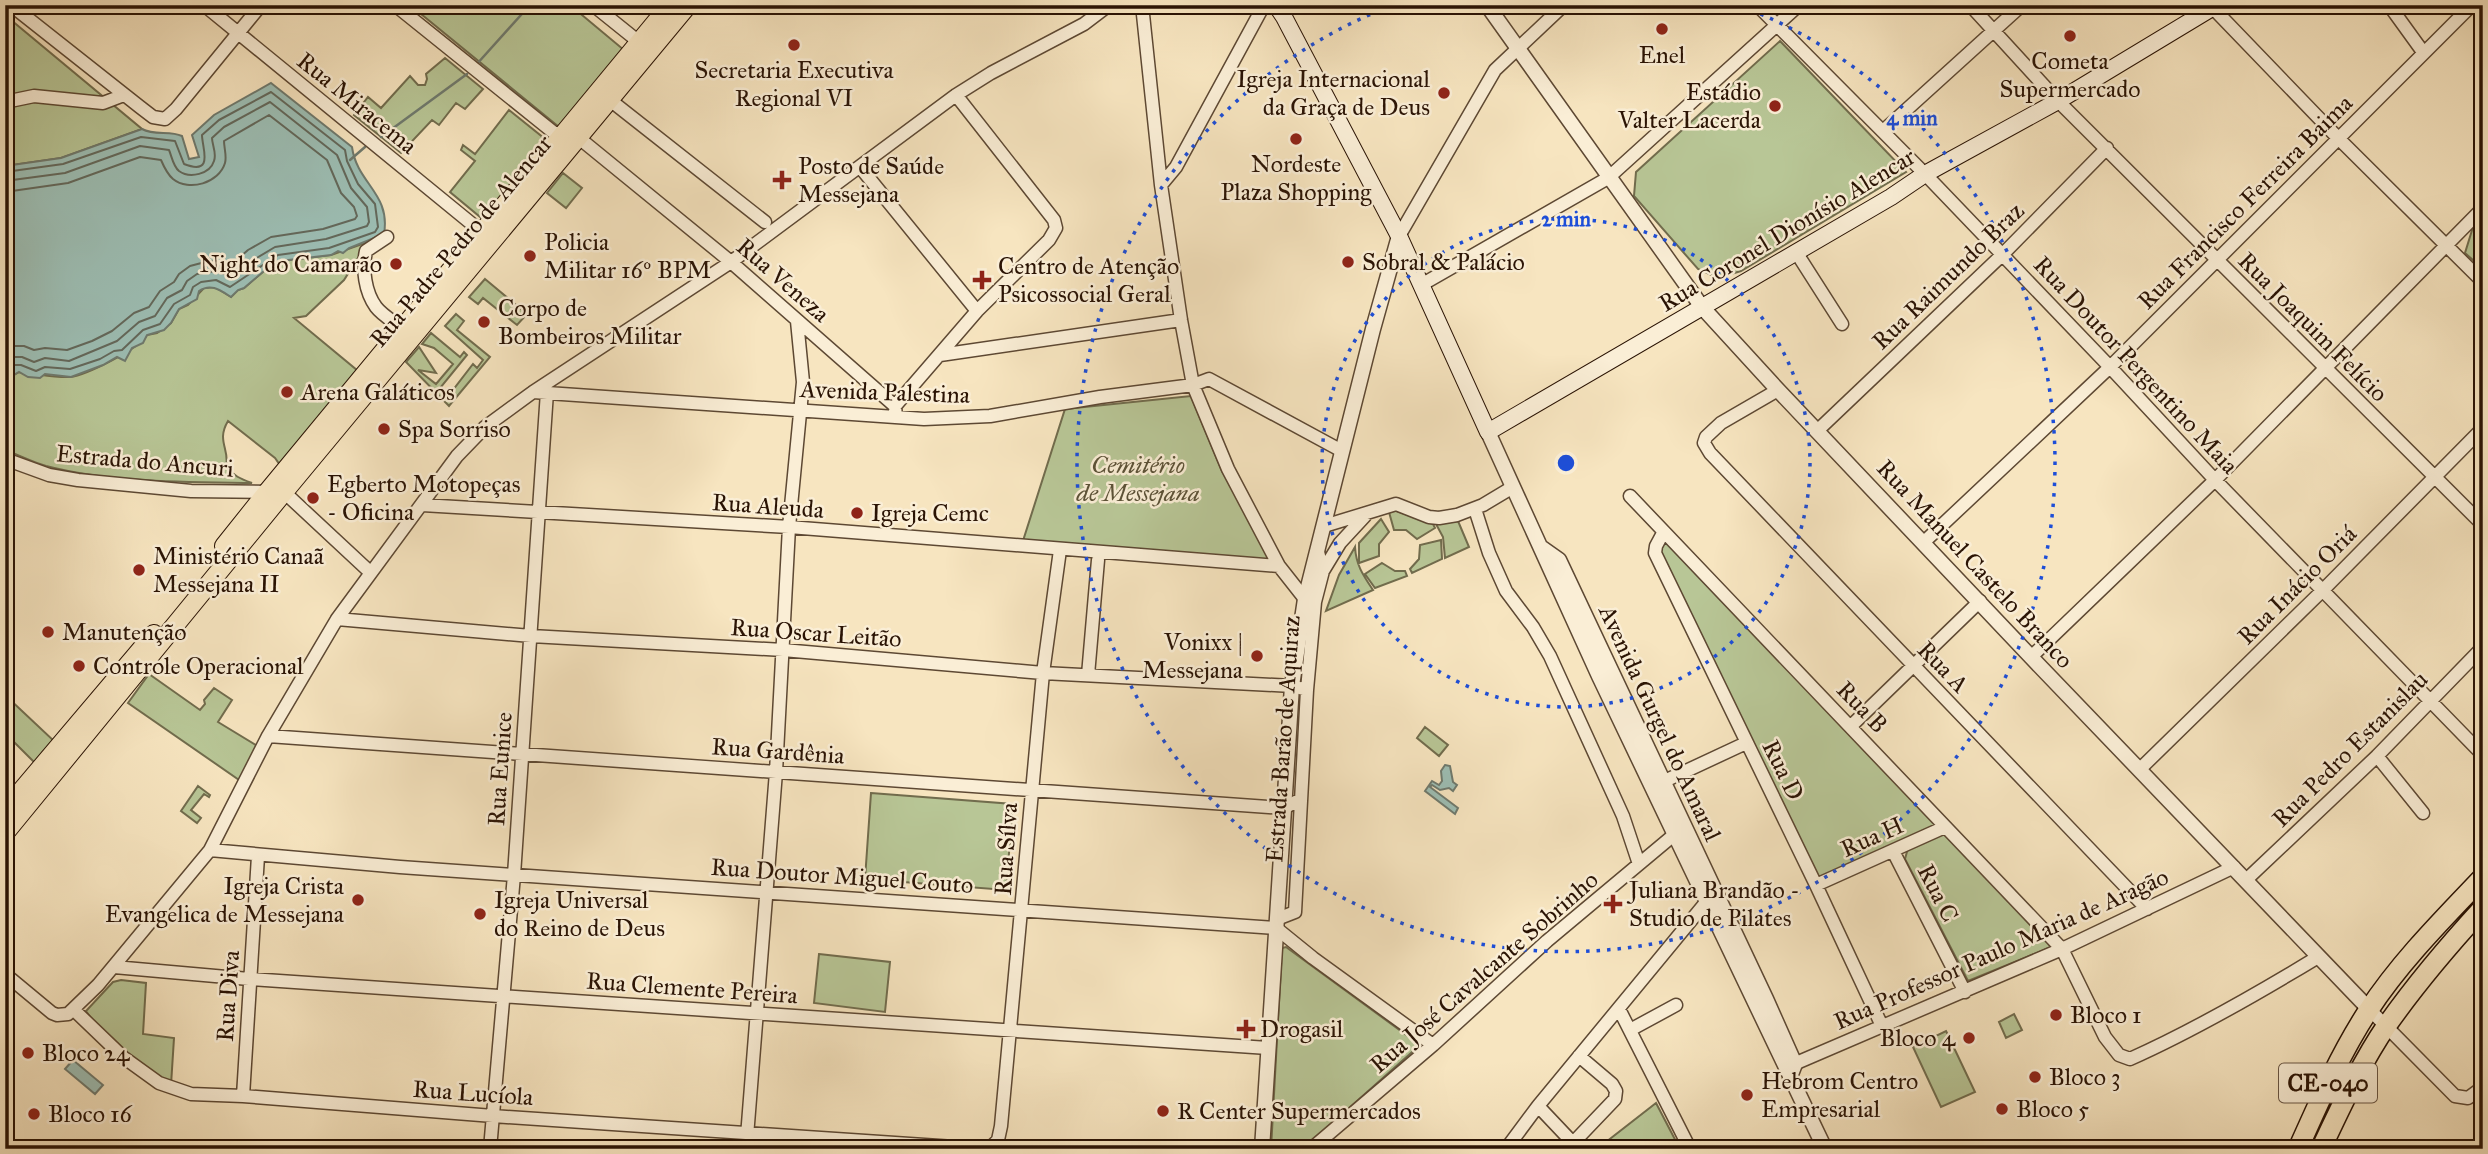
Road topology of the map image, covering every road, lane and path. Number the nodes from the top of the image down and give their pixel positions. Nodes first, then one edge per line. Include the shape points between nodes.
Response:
1 (10, 5) edge
2 (204, 5) edge
3 (261, 5) edge
4 (395, 5) edge
5 (593, 5) edge
6 (670, 5) edge
7 (688, 5) edge
8 (1109, 5) edge
9 (1142, 5) edge
10 (1264, 5) edge
11 (1276, 5) edge
12 (1488, 5) edge
13 (1564, 5) edge
14 (1757, 5) edge
15 (1799, 5) edge
16 (1970, 5) edge
17 (2022, 5) edge
18 (2389, 5) edge
19 (2472, 5) edge
20 (2214, 6) edge
21 (1778, 26) junction
22 (1995, 30) junction
23 (239, 32) junction
24 (639, 42) junction
25 (1517, 48) junction
26 (2423, 52) junction
27 (124, 95) junction
28 (956, 95) junction
29 (610, 100) junction
30 (2058, 101) junction
31 (5, 102) edge
32 (1882, 131) junction
33 (571, 136) junction
34 (2339, 139) junction
35 (2107, 148) junction
36 (860, 167) junction
37 (1925, 174) junction
38 (1608, 177) junction
39 (1161, 185) junction
40 (2483, 208) edge
41 (765, 222) dead end
42 (483, 233) junction
43 (1399, 236) junction
44 (387, 237) dead end
45 (2445, 245) junction
46 (1796, 252) junction
47 (2002, 255) junction
48 (2216, 260) junction
49 (731, 262) junction
50 (2483, 282) edge
51 (1421, 285) junction
52 (434, 302) junction
53 (1702, 307) junction
54 (977, 311) junction
55 (1181, 320) junction
56 (797, 321) junction
57 (1842, 324) dead end
58 (403, 329) junction
59 (940, 355) junction
60 (2110, 367) junction
61 (2325, 367) junction
62 (1193, 385) junction
63 (1777, 390) junction
64 (533, 392) junction
65 (547, 392) junction
66 (799, 411) junction
67 (895, 412) junction
68 (2483, 428) edge
69 (1817, 431) junction
70 (1488, 432) junction
71 (1342, 451) junction
72 (5, 459) edge
73 (2434, 477) junction
74 (2215, 480) junction
75 (1513, 486) junction
76 (276, 491) junction
77 (1630, 496) dead end
78 (422, 505) junction
79 (1475, 509) junction
80 (537, 514) junction
81 (1367, 514) junction
82 (2483, 525) edge
83 (1324, 526) junction
84 (789, 527) junction
85 (1663, 533) junction
86 (1924, 542) junction
87 (1060, 550) junction
88 (1318, 552) junction
89 (1098, 560) dead end
90 (1279, 566) junction
91 (1323, 570) junction
92 (370, 573) junction
93 (2322, 591) junction
94 (1305, 599) junction
95 (1980, 601) junction
96 (337, 619) junction
97 (1308, 624) junction
98 (531, 636) junction
99 (2483, 647) edge
100 (783, 650) junction
101 (2031, 657) junction
102 (1912, 665) junction
103 (1043, 673) junction
104 (1088, 676) junction
105 (1292, 686) junction
106 (1307, 690) junction
107 (2429, 700) junction
108 (1851, 726) junction
109 (80, 732) junction
110 (268, 736) junction
111 (1746, 743) junction
112 (1304, 749) junction
113 (521, 754) junction
114 (2483, 755) edge
115 (2377, 756) junction
116 (1287, 760) junction
117 (2139, 770) junction
118 (776, 772) junction
119 (1658, 784) junction
120 (1031, 791) junction
121 (1301, 799) junction
122 (1284, 808) junction
123 (5, 810) edge
124 (2423, 813) dead end
125 (1945, 827) junction
126 (1680, 830) junction
127 (5, 833) edge
128 (210, 850) junction
129 (1893, 851) junction
130 (258, 856) junction
131 (1639, 864) junction
132 (2234, 867) junction
133 (514, 875) junction
134 (2483, 877) edge
135 (2246, 880) junction
136 (1816, 885) junction
137 (766, 891) junction
138 (1710, 897) junction
139 (2483, 908) edge
140 (2147, 909) junction
141 (1022, 911) junction
142 (1277, 924) junction
143 (2062, 949) junction
144 (2318, 957) junction
145 (114, 967) junction
146 (5, 974) edge
147 (249, 979) junction
148 (1965, 992) junction
149 (503, 994) junction
150 (1676, 1005) dead end
151 (1619, 1009) junction
152 (2369, 1009) junction
153 (74, 1010) junction
154 (755, 1013) junction
155 (1882, 1026) junction
156 (2386, 1027) junction
157 (1009, 1029) junction
158 (1630, 1030) junction
159 (1433, 1045) junction
160 (1268, 1048) junction
161 (1579, 1056) junction
162 (1790, 1070) junction
163 (2482, 1088) edge
164 (243, 1096) junction
165 (1538, 1106) junction
166 (493, 1115) junction
167 (747, 1132) junction
168 (489, 1149) edge
169 (746, 1149) edge
170 (986, 1149) edge
171 (1262, 1149) edge
172 (1311, 1149) edge
173 (1507, 1149) edge
174 (1690, 1149) edge
175 (1825, 1149) edge
176 (2298, 1149) edge
177 (2321, 1149) edge

1 - 27 street
2 - 23 street, Rua Miracema
3 - 23 street
4 - 33 street, Rua Veneza via 553,132
5 - 24 street
6 - 24 main road, Rua Padre Pedro de Alencar
7 - 29 main road, Rua Padre Pedro de Alencar
8 - 28 street via 1084,24
9 - 39 street
10 - 39 street via 1176,167
11 - 43 main road, Avenida Gurgel do Amaral
12 - 25 street, Rua Manuel Castelo Branco
13 - 25 street
14 - 21 street, Rua Doutor Pergentino Maia
15 - 21 street
16 - 22 street, Rua Joaquim Felício
17 - 22 street
18 - 26 street
19 - 26 street, Rua Francisco Ferreira Baima
20 - 30 main road, Rua Coronel Dionísio Alencar
20 - 34 street
21 - 32 street, Rua Doutor Pergentino Maia
21 - 38 street
22 - 30 street, Rua Joaquim Felício
22 - 32 street
23 - 27 street via 165,119 153,117
23 - 42 street, Rua Miracema
24 - 33 main road, Rua Padre Pedro de Alencar
25 - 38 street, Rua Manuel Castelo Branco
25 - 43 street via 1495,70
26 - 34 street, Rua Francisco Ferreira Baima
27 - 31 street via 103,103 33,96
28 - 36 street
28 - 54 street via 1056,225 1049,240
29 - 33 main road, Rua Padre Pedro de Alencar
29 - 41 street
30 - 35 street, Rua Joaquim Felício
30 - 37 main road, Rua Coronel Dionísio Alencar
32 - 37 street, Rua Doutor Pergentino Maia
33 - 42 main road, Rua Padre Pedro de Alencar
33 - 49 street, Rua Veneza
33 - 52 main road, Rua Padre Pedro de Alencar
34 - 45 street
34 - 48 street, Rua Francisco Ferreira Baima
35 - 47 street, Rua Raimundo Braz
35 - 48 street, Rua Joaquim Felício
36 - 49 street
36 - 54 street
37 - 46 main road, Rua Coronel Dionísio Alencar
37 - 47 street, Rua Doutor Pergentino Maia
38 - 51 street
38 - 53 street, Rua Manuel Castelo Branco
39 - 55 street
40 - 45 street
42 - 52 main road, Rua Padre Pedro de Alencar
43 - 51 main road, Avenida Gurgel do Amaral
43 - 71 street, Estrada Barão de Aquiraz
44 - 58 street via 366,251 364,269 376,308
45 - 50 street
45 - 61 street
46 - 53 main road, Rua Coronel Dionísio Alencar
46 - 57 street
47 - 60 street, Rua Doutor Pergentino Maia
47 - 69 street, Rua Raimundo Braz
48 - 60 street, Rua Francisco Ferreira Baima
48 - 61 street, Rua Joaquim Felício
49 - 56 street, Rua Veneza
49 - 64 street
51 - 70 main road, Avenida Gurgel do Amaral
52 - 58 main road, Rua Padre Pedro de Alencar
52 - 76 main road, Rua Padre Pedro de Alencar
53 - 63 street, Rua Manuel Castelo Branco
53 - 70 main road, Rua Coronel Dionísio Alencar
54 - 59 street
55 - 59 street
55 - 62 street
56 - 66 street via 802,366
56 - 67 street, Rua Veneza
58 - 76 main road, Rua Padre Pedro de Alencar
59 - 67 street
60 - 74 street, Rua Doutor Pergentino Maia
60 - 86 street, Rua Francisco Ferreira Baima
61 - 73 street, Rua Joaquim Felício
61 - 74 street
62 - 67 street, Avenida Palestina via 990,416 924,419
62 - 71 street, Avenida Palestina via 1209,379
62 - 90 street via 1228,469
63 - 69 street, Rua Manuel Castelo Branco
63 - 102 street, Rua A via 1711,430 1704,443
64 - 65 street, Avenida Palestina
64 - 78 street via 485,427 457,456
65 - 66 street, Avenida Palestina
65 - 80 street, Rua Eunice
66 - 67 street, Avenida Palestina
66 - 84 street
68 - 73 street, Rua Inácio Oriá
69 - 86 street, Rua Manuel Castelo Branco
70 - 75 street, Avenida Gurgel do Amaral
71 - 83 street, Estrada Barão de Aquiraz
72 - 76 street, Estrada do Ancuri via 78,480 191,491
73 - 82 street, Rua Joaquim Felício
73 - 93 street, Rua Inácio Oriá
74 - 93 street, Rua Doutor Pergentino Maia
74 - 101 street
75 - 79 street
75 - 119 street, Avenida Gurgel do Amaral via 1541,547 1559,561
76 - 92 street
76 - 109 main road, Rua Padre Pedro de Alencar
77 - 85 street, Rua B
78 - 80 street, Rua Aleuda
78 - 92 street
79 - 81 street via 1439,518 1396,504
79 - 131 street via 1506,591 1550,656 1623,816
80 - 84 street, Rua Aleuda
80 - 98 street, Rua Eunice
81 - 83 street
81 - 91 street via 1340,542
83 - 88 street, Estrada Barão de Aquiraz
84 - 87 street, Rua Aleuda
84 - 100 street
85 - 108 street, Rua B
85 - 111 street, Rua D via 1655,553
86 - 95 street, Rua Manuel Castelo Branco
87 - 90 street, Rua Aleuda
87 - 103 street, Rua Sílva
88 - 91 street, Estrada Barão de Aquiraz
88 - 94 street, Estrada Barão de Aquiraz
89 - 104 street
90 - 94 street
91 - 97 street, Estrada Barão de Aquiraz
92 - 96 street
93 - 107 street, Rua Doutor Pergentino Maia
93 - 117 street, Rua Inácio Oriá
94 - 97 street, Estrada Barão de Aquiraz
95 - 101 street, Rua Manuel Castelo Branco
95 - 102 street
96 - 98 street, Rua Oscar Leitão
96 - 110 street
97 - 105 street, Estrada Barão de Aquiraz
97 - 106 street, Estrada Barão de Aquiraz
98 - 100 street, Rua Oscar Leitão
98 - 113 street, Rua Eunice
99 - 107 street, Rua Pedro Estanislau
100 - 103 street, Rua Oscar Leitão
100 - 118 street
101 - 117 street, Rua Manuel Castelo Branco
102 - 108 street
102 - 140 street, Rua A
103 - 104 street, Rua Oscar Leitão
103 - 120 street, Rua Sílva
104 - 105 street, Rua Oscar Leitão
105 - 106 street, Rua Oscar Leitão
105 - 116 street, Estrada Barão de Aquiraz
106 - 112 street, Estrada Barão de Aquiraz
107 - 114 street, Rua Doutor Pergentino Maia
107 - 115 street, Rua Pedro Estanislau
108 - 125 street, Rua B
109 - 123 main road, Rua Padre Pedro de Alencar
109 - 127 main road, Rua Padre Pedro de Alencar
110 - 113 street, Rua Gardênia
110 - 128 street
111 - 119 street
111 - 136 street, Rua D
112 - 116 street
112 - 121 street, Estrada Barão de Aquiraz
113 - 118 street, Rua Gardênia
113 - 133 street, Rua Eunice
115 - 124 street
115 - 135 street, Rua Pedro Estanislau
116 - 122 street, Estrada Barão de Aquiraz
117 - 132 street, Rua Manuel Castelo Branco
118 - 120 street, Rua Gardênia
118 - 137 street
119 - 126 street, Avenida Gurgel do Amaral
120 - 122 street, Rua Gardênia
120 - 141 street, Rua Sílva
121 - 122 street
121 - 142 street, Estrada Barão de Aquiraz via 1295,912
122 - 142 street, Estrada Barão de Aquiraz
125 - 129 street, Rua H
125 - 143 street, Rua B
126 - 131 street, Rua José Cavalcante Sobrinho
126 - 138 street, Avenida Gurgel do Amaral
128 - 130 street, Rua Doutor Miguel Couto
128 - 145 street
129 - 136 street, Rua H
129 - 148 street, Rua C
130 - 133 street, Rua Doutor Miguel Couto
130 - 147 street, Rua Diva
131 - 159 street, Rua José Cavalcante Sobrinho
132 - 135 street, Rua Manuel Castelo Branco
132 - 140 street, Rua Professor Paulo Maria de Aragão
133 - 137 street, Rua Doutor Miguel Couto
133 - 149 street, Rua Eunice
134 - 152 highway, CE-040
135 - 144 street, Rua Manuel Castelo Branco
136 - 155 street, Rua D
137 - 141 street, Rua Doutor Miguel Couto
137 - 154 street
138 - 151 street
138 - 162 street, Avenida Gurgel do Amaral
139 - 156 highway, CE-040
140 - 143 street, Rua Professor Paulo Maria de Aragão
141 - 142 street, Rua Doutor Miguel Couto
141 - 157 street, Rua Sílva
142 - 159 street via 1312,958
142 - 160 street, Estrada Barão de Aquiraz
143 - 144 street, Rua B via 2105,1037 2119,1055 2130,1059
143 - 148 street, Rua Professor Paulo Maria de Aragão
144 - 152 street, Rua Manuel Castelo Branco
145 - 147 street, Rua Clemente Pereira
145 - 153 street
146 - 153 street via 52,1013
147 - 149 street, Rua Clemente Pereira
147 - 164 street, Rua Diva
148 - 155 street, Rua Professor Paulo Maria de Aragão
149 - 154 street, Rua Clemente Pereira
149 - 166 street, Rua Eunice
150 - 158 street
151 - 158 street
151 - 161 street
152 - 156 street, Rua Manuel Castelo Branco
152 - 176 highway, CE-040
153 - 164 street, Rua Lucíola via 123,1057 159,1083 191,1094
154 - 157 street, Rua Clemente Pereira
154 - 167 street
155 - 162 street, Rua Professor Paulo Maria de Aragão
156 - 163 street, Rua Manuel Castelo Branco via 2455,1096 2468,1098
156 - 177 highway, CE-040
157 - 160 street, Rua Clemente Pereira
157 - 170 street, Rua Sílva via 1001,1126 998,1140
158 - 174 street
159 - 172 street, Rua José Cavalcante Sobrinho
160 - 171 street, Estrada Barão de Aquiraz
161 - 165 street
161 - 165 street via 1612,1084 1617,1095 1573,1143
162 - 175 street, Avenida Gurgel do Amaral
164 - 166 street, Rua Lucíola
165 - 173 street
166 - 167 street, Rua Lucíola
166 - 168 street, Rua Eunice
167 - 169 street
167 - 170 street, Rua Lucíola

